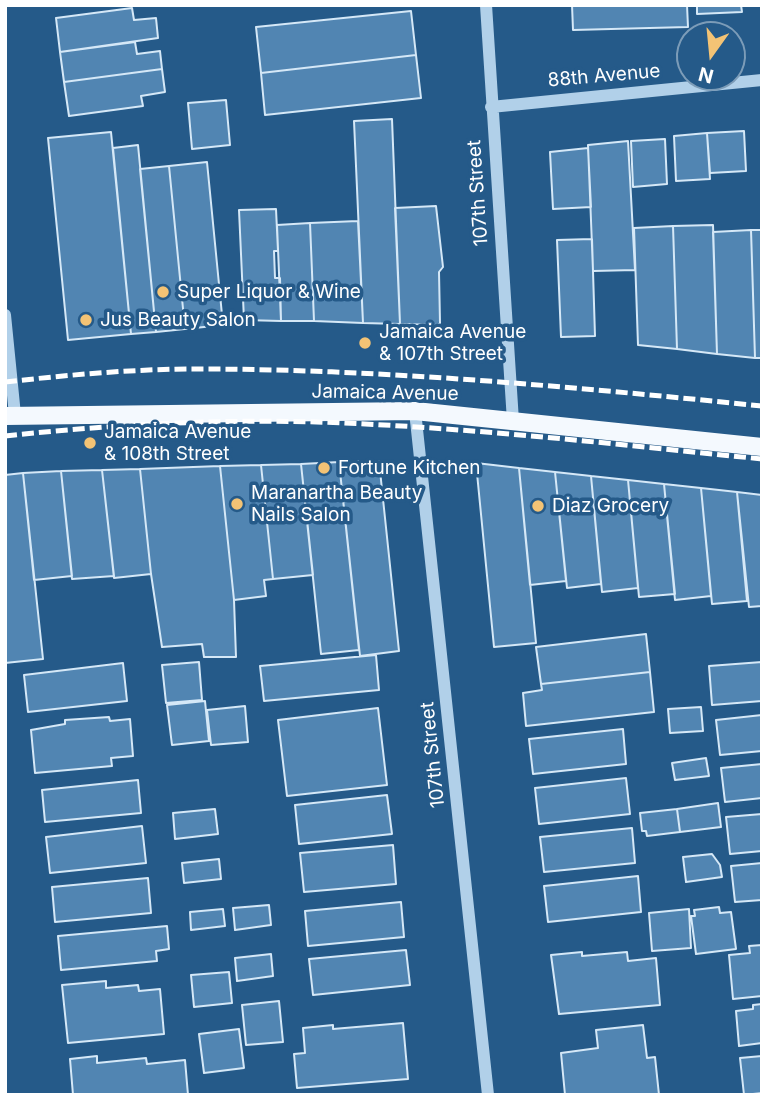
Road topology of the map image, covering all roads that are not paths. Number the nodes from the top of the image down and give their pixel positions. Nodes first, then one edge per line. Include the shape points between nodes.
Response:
1 (486, 5) edge
2 (762, 80) edge
3 (491, 107) junction
4 (5, 315) edge
5 (415, 411) junction
6 (10, 415) edge
7 (513, 421) junction
8 (762, 447) edge
9 (488, 1095) edge

1 - 3 street, 107th Street
2 - 3 street, 88th Avenue
3 - 7 street, 107th Street
4 - 6 street
5 - 6 main road, Jamaica Avenue
5 - 7 main road, Jamaica Avenue
5 - 9 street, 107th Street
7 - 8 main road, Jamaica Avenue

